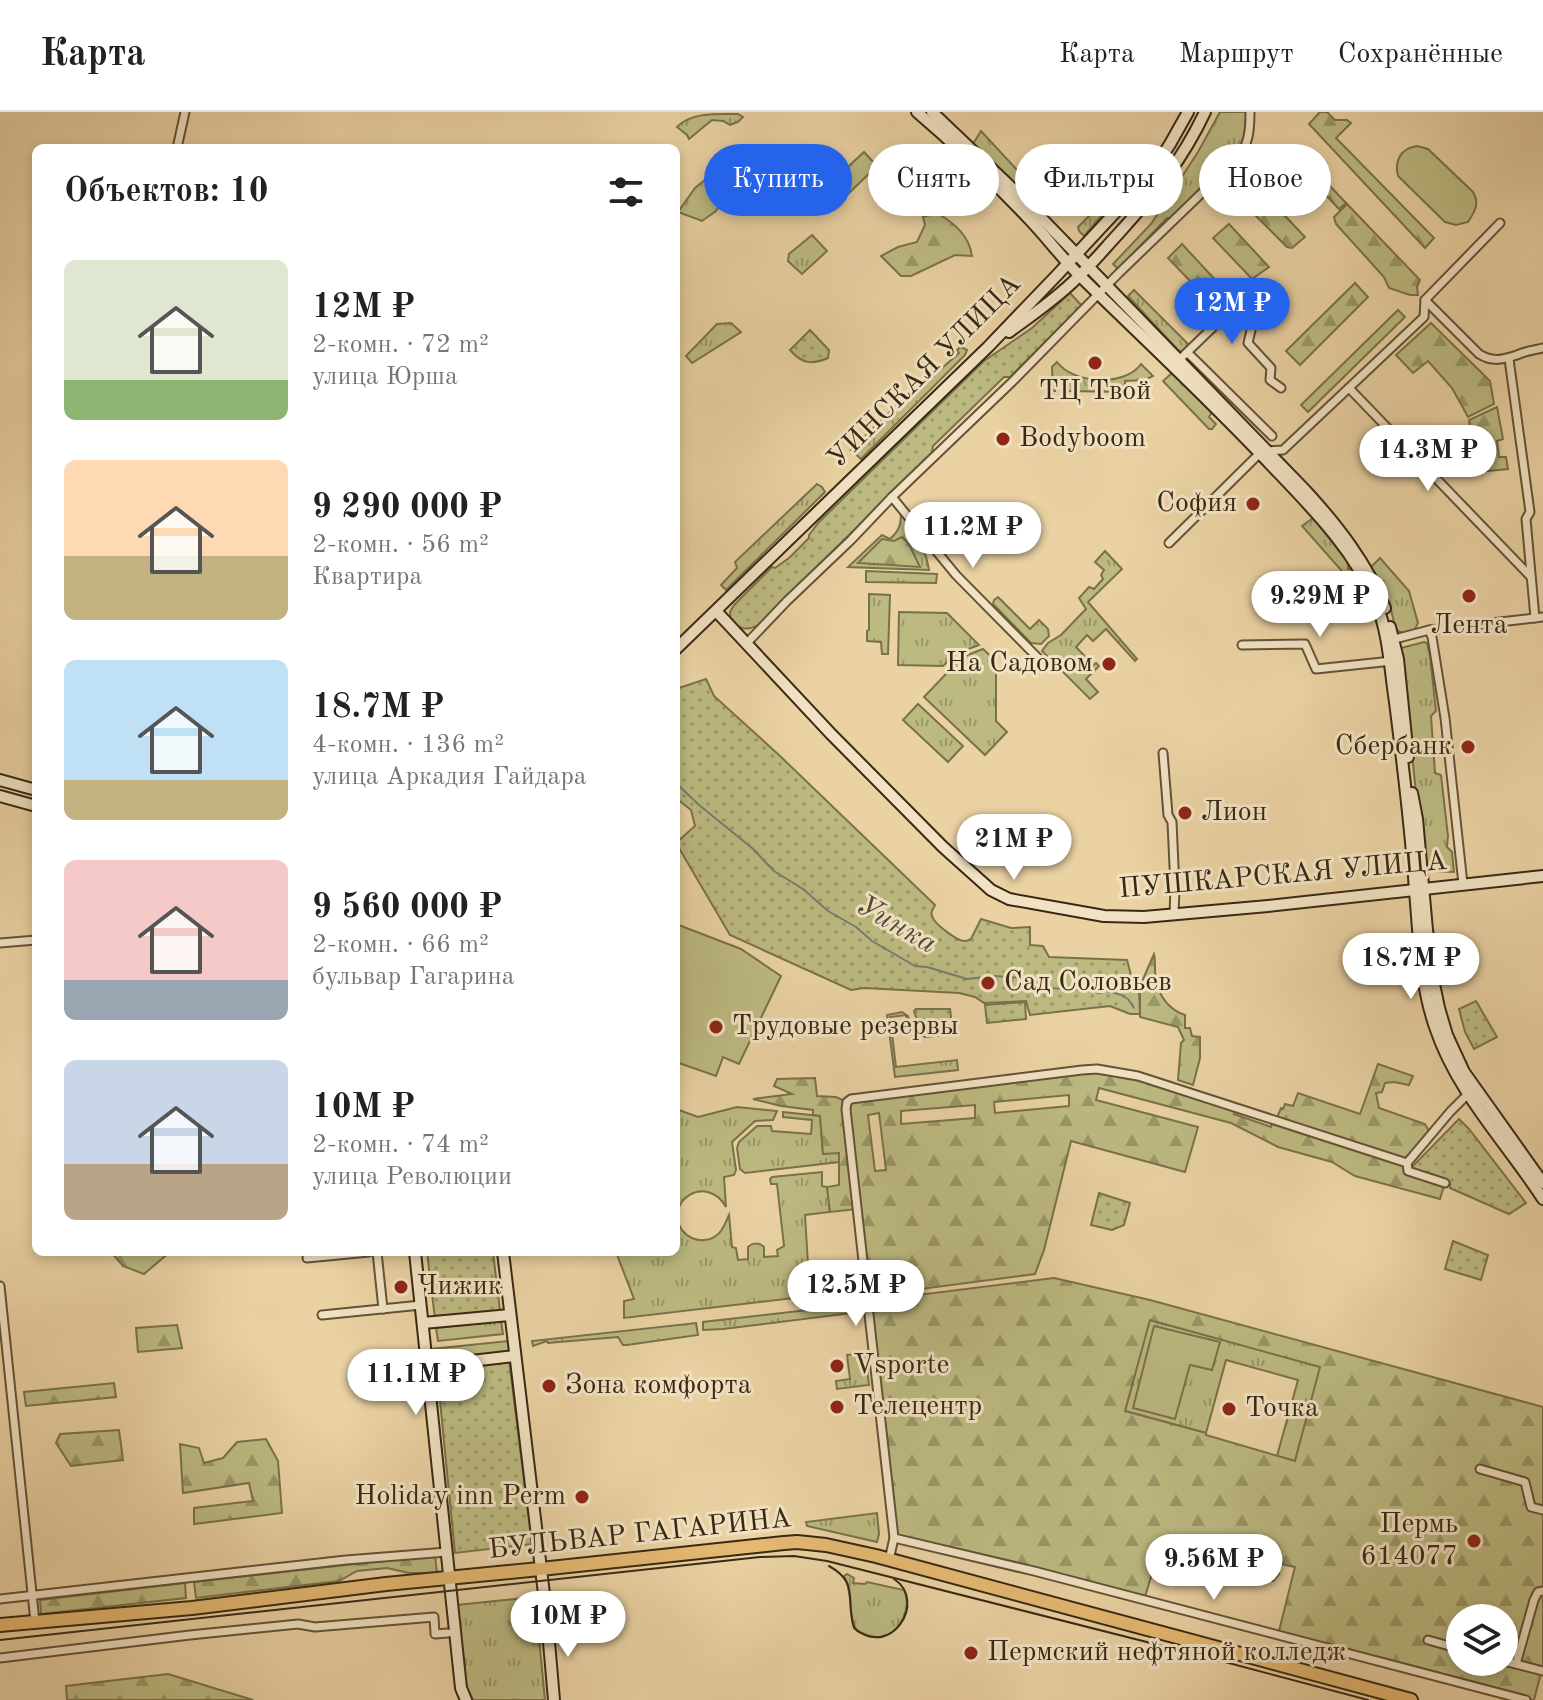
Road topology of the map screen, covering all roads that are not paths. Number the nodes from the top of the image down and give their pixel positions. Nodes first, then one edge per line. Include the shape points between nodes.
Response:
1 (185, 112) edge
2 (917, 112) edge
3 (932, 112) edge
4 (1181, 112) edge
5 (1188, 112) edge
6 (1205, 112) edge
7 (1250, 112) edge
8 (178, 144) edge
9 (957, 144) edge
10 (961, 144) edge
11 (1170, 144) joint
12 (999, 186) edge
13 (1112, 216) edge
14 (1500, 223) dead end
15 (1072, 259) junction
16 (1088, 266) junction
17 (1080, 276) junction
18 (1108, 285) junction
19 (1099, 294) junction
20 (1425, 300) junction
21 (988, 347) junction
22 (1543, 348) edge
23 (1180, 359) junction
24 (1509, 359) junction
25 (1281, 388) dead end
26 (1349, 388) junction
27 (1272, 436) dead end
28 (1264, 452) junction
29 (892, 497) junction
30 (1169, 543) dead end
31 (1531, 577) junction
32 (716, 611) junction
33 (1539, 618) edge
34 (1429, 630) junction
35 (1391, 640) junction
36 (746, 644) junction
37 (680, 645) edge
38 (1242, 645) dead end
39 (1039, 659) dead end
40 (1394, 660) junction
41 (1163, 753) dead end
42 (0, 780) edge
43 (32, 789) edge
44 (0, 796) edge
45 (32, 805) edge
46 (1543, 876) edge
47 (1463, 884) junction
48 (1419, 890) junction
49 (1174, 915) junction
50 (32, 940) edge
51 (0, 943) edge
52 (1471, 1091) junction
53 (1407, 1163) junction
54 (1445, 1183) dead end
55 (1543, 1183) edge
56 (1543, 1199) edge
57 (328, 1256) edge
58 (377, 1256) edge
59 (415, 1256) edge
60 (503, 1256) edge
61 (307, 1258) dead end
62 (0, 1286) edge
63 (421, 1305) junction
64 (383, 1309) junction
65 (322, 1315) dead end
66 (510, 1315) junction
67 (423, 1323) junction
68 (515, 1356) junction
69 (428, 1366) junction
70 (1480, 1469) dead end
71 (1543, 1510) edge
72 (894, 1538) junction
73 (447, 1552) junction
74 (889, 1560) junction
75 (541, 1569) junction
76 (450, 1578) junction
77 (1543, 1591) edge
78 (32, 1595) junction
79 (0, 1599) edge
80 (35, 1622) junction
81 (0, 1625) edge
82 (448, 1633) dead end
83 (1428, 1640) dead end
84 (1446, 1645) edge
85 (1518, 1657) edge
86 (0, 1658) edge
87 (1518, 1665) edge
88 (1543, 1671) edge
89 (466, 1700) edge
90 (554, 1700) edge
91 (1411, 1700) edge
92 (1526, 1700) edge

1 - 8 street
2 - 9 main road
3 - 10 main road
4 - 11 main road
5 - 11 main road, УИНСКАЯ УЛИЦА
6 - 16 main road via 1172,171
7 - 18 street via 1249,137 1241,156
12 - 15 main road
13 - 15 main road, УИНСКАЯ УЛИЦА
14 - 20 street
15 - 16 main road
15 - 17 main road
15 - 21 main road, УИНСКАЯ УЛИЦА
16 - 17 main road
16 - 18 main road
17 - 19 main road
17 - 21 main road
18 - 19 street
18 - 23 main road
19 - 23 main road
19 - 29 street
20 - 24 street via 1479,354 1488,360
20 - 26 street via 1424,317
21 - 32 main road, УИНСКАЯ УЛИЦА
22 - 24 street
23 - 25 street via 1233,308 1252,326 1248,343 1271,368 1270,380
23 - 27 street
23 - 28 main road
24 - 31 street via 1530,512 1526,519
26 - 28 street via 1283,450
26 - 31 street
28 - 30 street
28 - 35 main road via 1360,572
29 - 36 street
29 - 39 street via 956,575
31 - 33 street
32 - 36 main road, ПУШКАРСКАЯ УЛИЦА
32 - 37 main road, УИНСКАЯ УЛИЦА
33 - 34 street
34 - 35 street
34 - 47 street
35 - 40 main road
36 - 49 main road, ПУШКАРСКАЯ УЛИЦА via 924,829 991,890 1026,903 1104,916
38 - 40 street via 1305,644 1316,669
40 - 48 main road
41 - 49 street via 1172,822
42 - 43 main road
44 - 45 main road
46 - 47 main road, ПУШКАРСКАЯ УЛИЦА
47 - 48 main road, ПУШКАРСКАЯ УЛИЦА
48 - 49 main road, ПУШКАРСКАЯ УЛИЦА
48 - 52 main road via 1417,928 1426,992 1438,1037
50 - 51 street
52 - 53 street
52 - 55 main road
52 - 56 main road
53 - 54 street via 1408,1171
53 - 72 street via 1138,1076 1097,1069 847,1102
57 - 61 street
58 - 64 street
59 - 63 main road
60 - 66 main road
62 - 78 street
63 - 64 street
63 - 67 main road
64 - 65 street
66 - 67 main road
66 - 68 main road
67 - 69 main road
68 - 69 main road
68 - 75 main road
69 - 73 main road
70 - 71 street via 1525,1482 1531,1507
72 - 74 street
72 - 92 street
73 - 76 main road
73 - 78 street, БУЛЬВАР ГАГАРИНА
74 - 75 main road, БУЛЬВАР ГАГАРИНА via 797,1542
74 - 91 main road, БУЛЬВАР ГАГАРИНА
75 - 76 main road, БУЛЬВАР ГАГАРИНА
75 - 90 main road
76 - 80 main road, БУЛЬВАР ГАГАРИНА
76 - 89 main road
77 - 85 street via 1534,1600
78 - 79 street, БУЛЬВАР ГАГАРИНА
78 - 80 street
80 - 81 main road, БУЛЬВАР ГАГАРИНА
82 - 86 street via 435,1634 434,1617 298,1624
83 - 84 street
87 - 88 street

